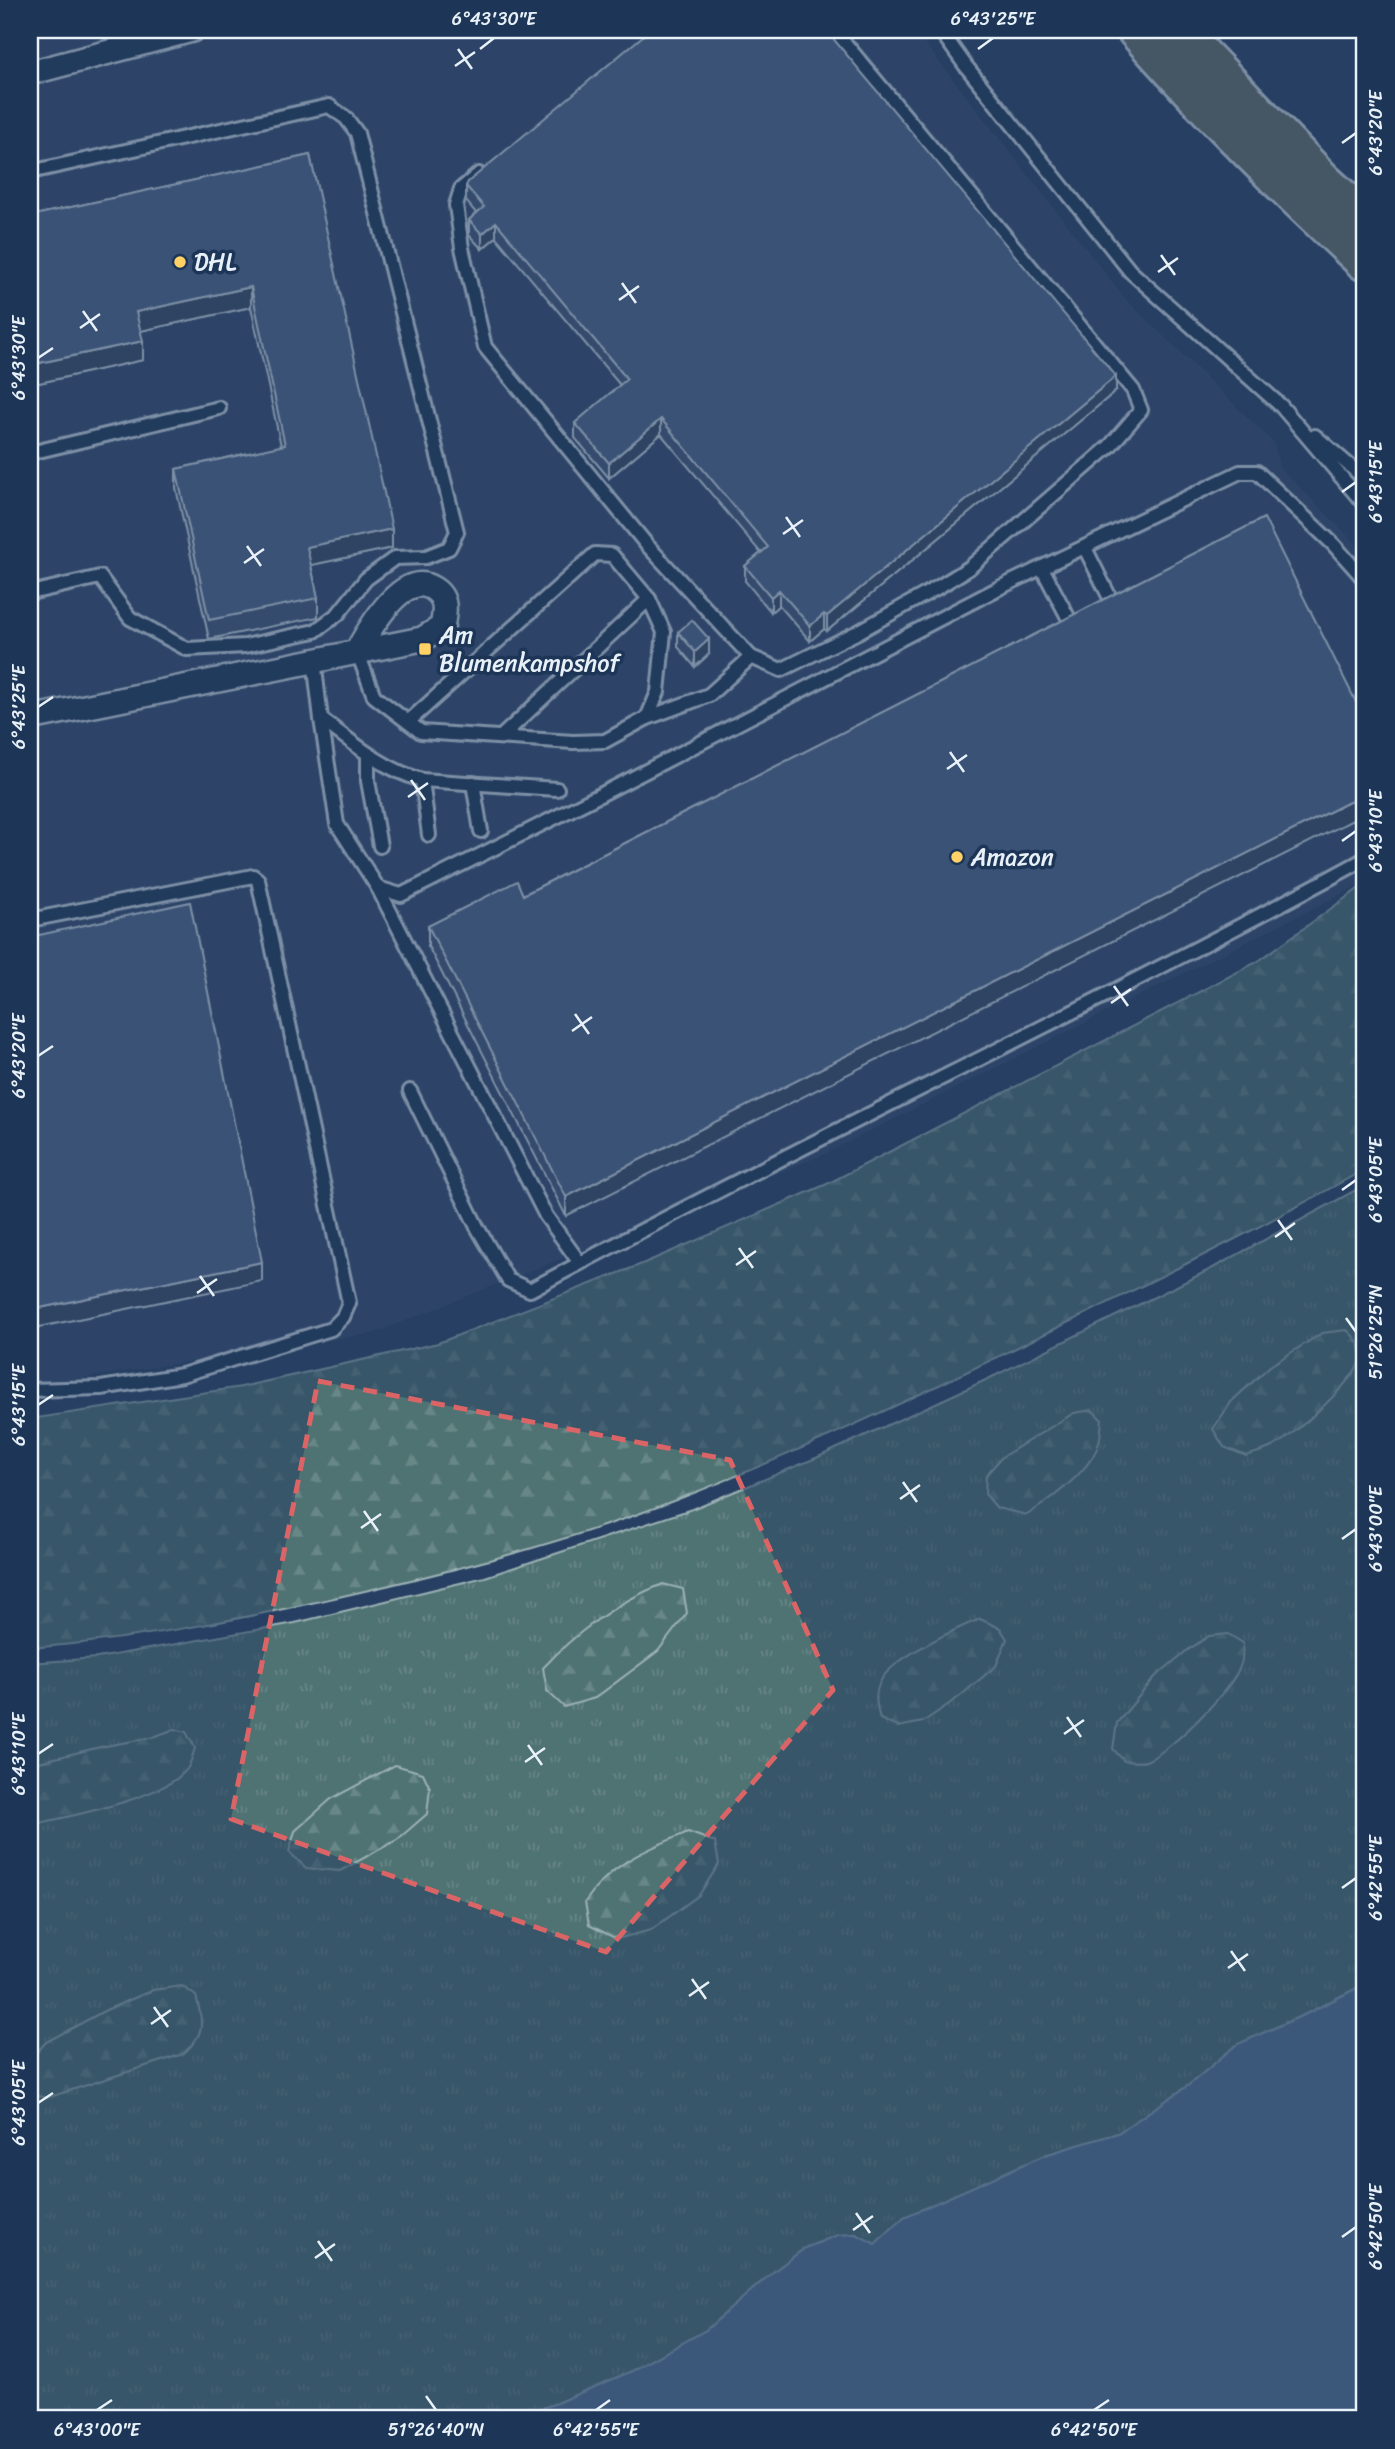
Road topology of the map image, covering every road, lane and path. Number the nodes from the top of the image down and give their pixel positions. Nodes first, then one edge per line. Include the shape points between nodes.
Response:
1 (192, 30) edge
2 (834, 30) edge
3 (940, 30) edge
4 (1137, 30) edge
5 (1177, 30) edge
6 (30, 73) edge
7 (493, 163) edge
8 (30, 172) edge
9 (1365, 220) edge
10 (1365, 261) edge
11 (1280, 406) junction
12 (219, 408) dead end
13 (30, 453) edge
14 (1365, 479) edge
15 (1365, 505) edge
16 (1085, 548) junction
17 (1042, 568) junction
18 (1365, 580) edge
19 (30, 593) edge
20 (649, 599) junction
21 (1112, 602) edge
22 (1070, 621) edge
23 (357, 651) junction
24 (751, 657) junction
25 (314, 660) junction
26 (30, 718) edge
27 (647, 718) junction
28 (321, 719) junction
29 (408, 722) junction
30 (502, 736) junction
31 (368, 754) junction
32 (422, 780) junction
33 (473, 783) junction
34 (557, 789) dead end
35 (481, 831) dead end
36 (429, 835) dead end
37 (380, 846) dead end
38 (1365, 859) edge
39 (378, 888) junction
40 (30, 920) edge
41 (410, 1091) dead end
42 (580, 1263) junction
43 (30, 1390) edge

1 - 6 street
2 - 24 lane via 1133,390 1141,410 1110,446 969,568 781,670
3 - 11 lane via 1130,271
4 - 10 highway via 1303,205
5 - 9 highway
7 - 24 lane via 461,189 456,205 485,347 648,545
8 - 19 lane via 329,106 346,118 356,133 457,532 449,548 426,557 395,558 366,579 338,614 315,631 245,646 187,649 130,618 100,577
11 - 14 lane
11 - 15 lane
12 - 13 lane
16 - 17 lane
16 - 18 lane via 1240,472 1257,472
16 - 21 lane
17 - 22 lane
17 - 39 lane via 401,895
20 - 27 lane via 664,632 658,692
20 - 29 lane via 612,555 595,554
20 - 30 lane
23 - 23 street via 380,614 401,592 427,585 439,592 446,606 442,627 422,639
23 - 25 street
23 - 29 lane via 374,696
24 - 27 lane via 709,695
25 - 26 street
25 - 28 lane
27 - 30 lane via 605,741 573,743
28 - 31 lane
28 - 39 lane via 337,824
29 - 30 lane via 421,732
31 - 32 lane
31 - 37 lane
32 - 33 lane
32 - 36 lane
33 - 34 lane
33 - 35 lane
38 - 42 lane via 1235,930
39 - 42 lane via 546,1216
40 - 43 lane via 253,876 258,880 349,1303 331,1329 182,1376 101,1388
41 - 42 lane via 508,1280 530,1290

